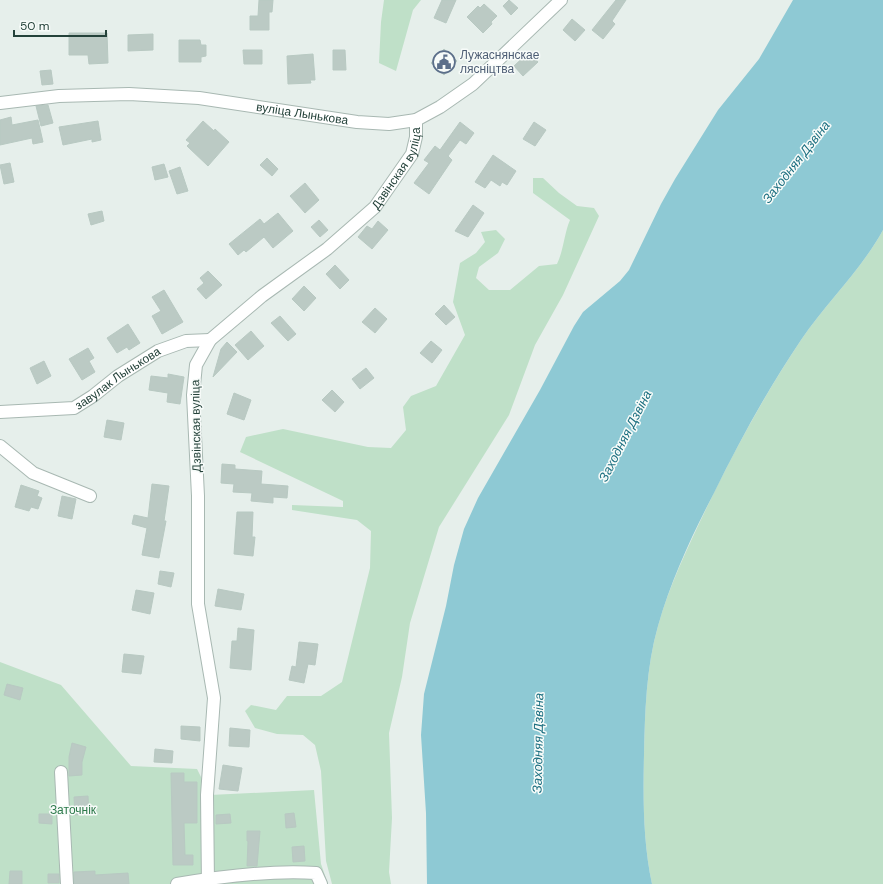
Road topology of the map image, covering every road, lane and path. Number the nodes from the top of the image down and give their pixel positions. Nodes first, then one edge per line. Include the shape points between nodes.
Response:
1 (561, 0) edge
2 (0, 103) edge
3 (416, 120) junction
4 (210, 340) junction
5 (0, 412) edge
6 (0, 446) edge
7 (90, 496) dead end
8 (61, 772) dead end
9 (318, 878) edge
10 (207, 881) edge
11 (67, 884) edge
12 (178, 884) edge

1 - 3 street, вуліца Лынькова via 473,84
2 - 3 street, вуліца Лынькова via 59,96 129,94 200,98 357,122 389,124
3 - 4 street, Дзвінская вуліца via 412,154 375,207 327,249 262,296
4 - 5 street, завулак Лынькова via 186,341 158,351 74,408
4 - 10 street, Дзвінская вуліца via 196,365 193,395 198,496 198,604 214,698 207,795
6 - 7 street via 33,473
8 - 11 street
9 - 10 street via 288,871
10 - 12 street

